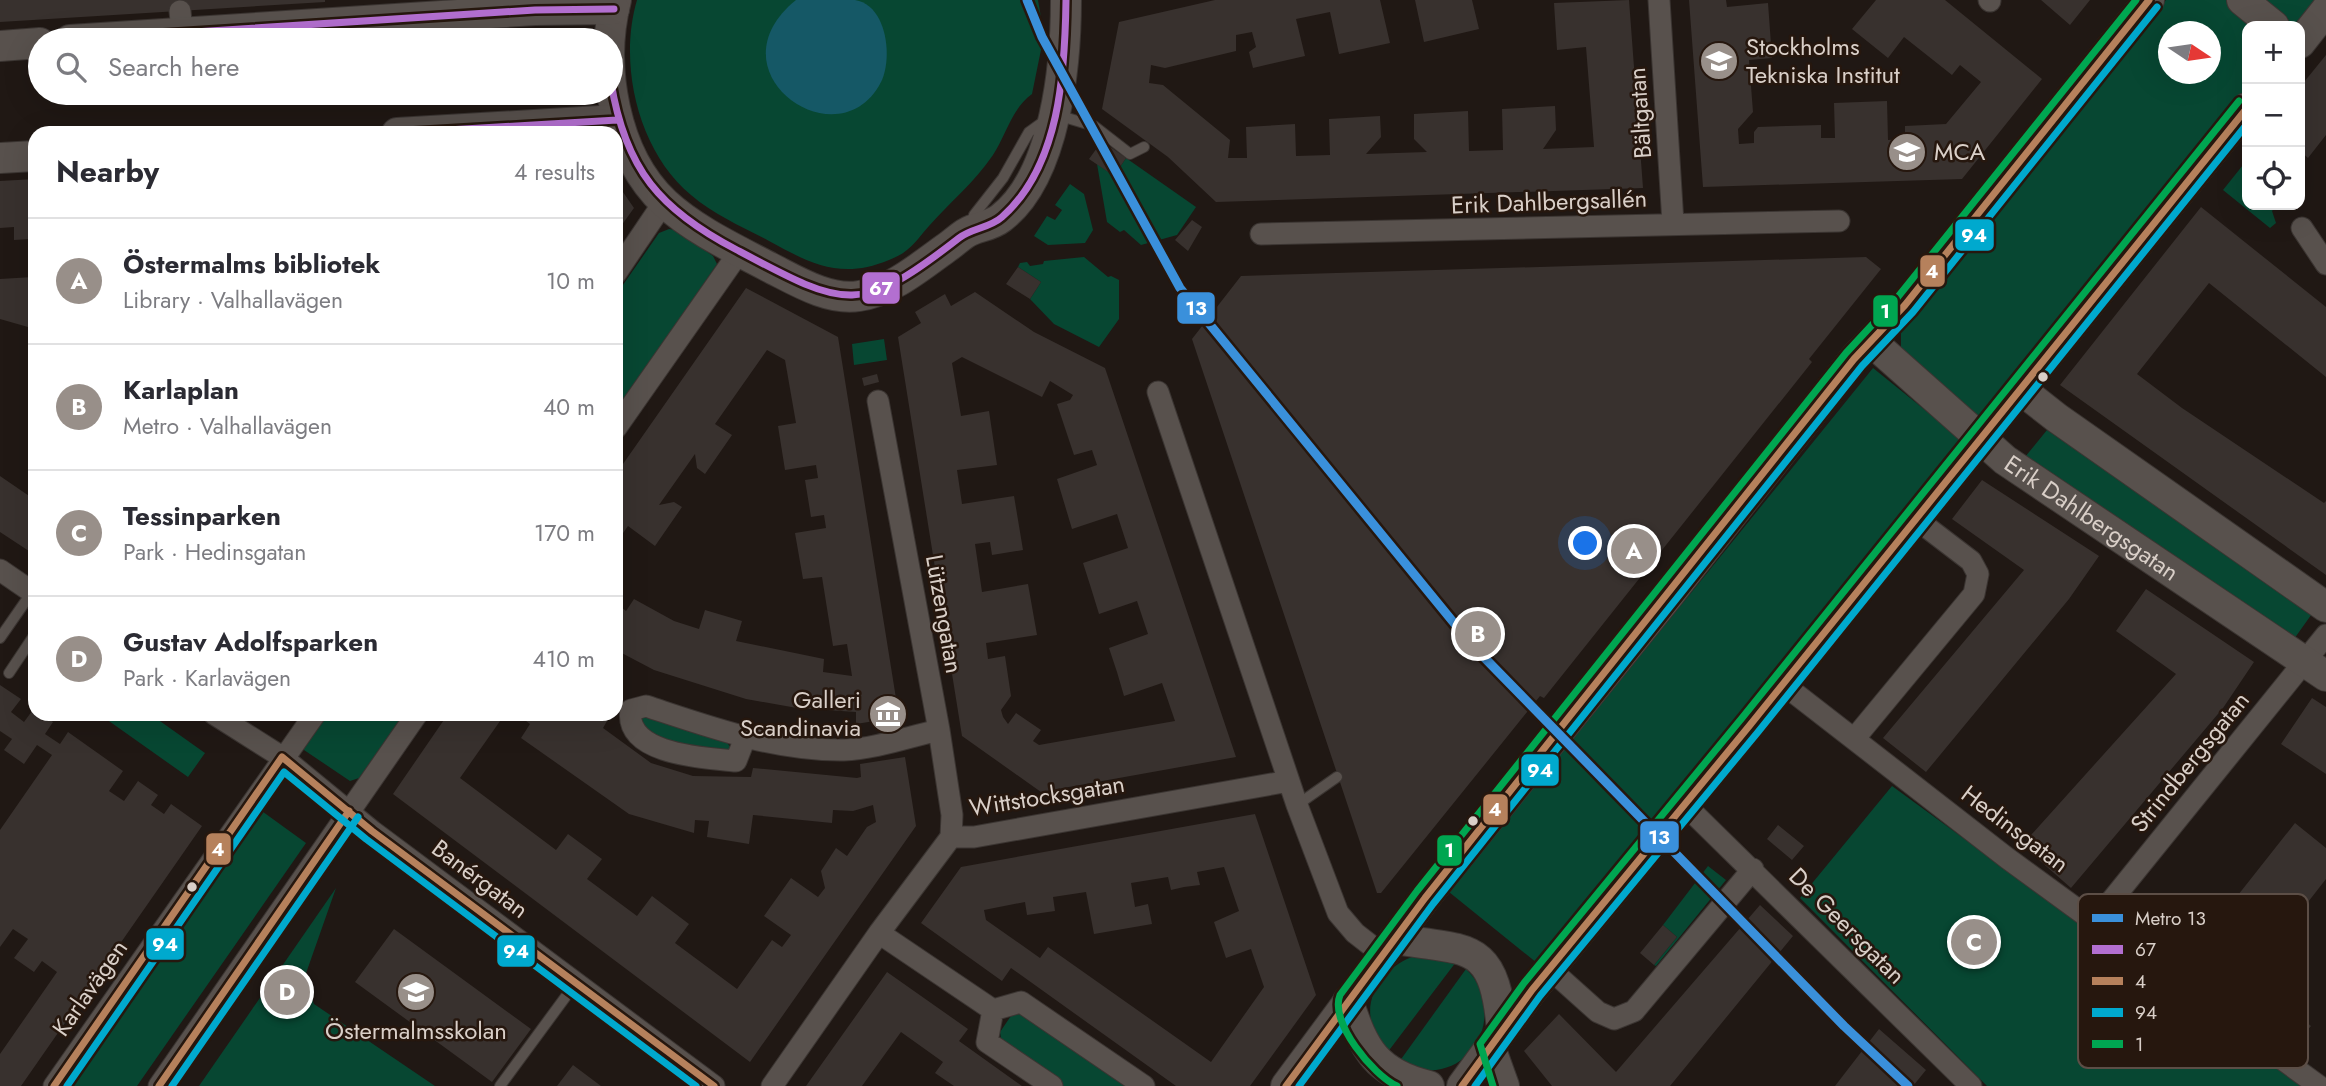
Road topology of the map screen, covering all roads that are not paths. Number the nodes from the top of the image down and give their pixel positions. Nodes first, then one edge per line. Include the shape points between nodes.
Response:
1 (1066, 0) edge
2 (1659, 0) edge
3 (2149, 0) edge
4 (2242, 0) edge
5 (615, 4) edge
6 (2326, 10) edge
7 (2268, 21) edge
8 (140, 28) edge
9 (614, 28) edge
10 (2305, 37) edge
11 (28, 44) edge
12 (0, 46) edge
13 (615, 105) edge
14 (1054, 114) junction
15 (2242, 114) edge
16 (617, 120) junction
17 (515, 126) edge
18 (619, 126) edge
19 (623, 136) edge
20 (1144, 147) dead end
21 (28, 156) edge
22 (0, 158) edge
23 (664, 202) junction
24 (1839, 221) dead end
25 (1673, 223) junction
26 (2302, 228) dead end
27 (1262, 234) dead end
28 (740, 251) junction
29 (623, 263) edge
30 (2326, 264) edge
31 (1872, 342) junction
32 (2021, 389) junction
33 (1158, 392) dead end
34 (878, 401) dead end
35 (623, 418) edge
36 (1982, 436) junction
37 (1916, 519) junction
38 (0, 570) edge
39 (28, 590) edge
40 (28, 600) edge
41 (2326, 607) edge
42 (2326, 635) edge
43 (0, 638) edge
44 (28, 645) edge
45 (2316, 669) edge
46 (9, 673) dead end
47 (1783, 684) junction
48 (225, 721) edge
49 (310, 721) edge
50 (412, 721) edge
51 (939, 730) junction
52 (746, 738) junction
53 (1854, 739) junction
54 (282, 757) junction
55 (1337, 777) dead end
56 (1289, 781) junction
57 (1684, 804) junction
58 (1297, 805) junction
59 (349, 811) junction
60 (951, 837) junction
61 (1754, 869) junction
62 (2119, 894) edge
63 (2078, 908) edge
64 (879, 933) junction
65 (1388, 946) junction
66 (1550, 969) junction
67 (575, 984) junction
68 (1348, 1001) junction
69 (993, 1010) junction
70 (1496, 1039) junction
71 (2295, 1068) edge
72 (1964, 1083) edge
73 (54, 1086) edge
74 (159, 1086) edge
75 (500, 1086) edge
76 (715, 1086) edge
77 (772, 1086) edge
78 (1052, 1086) edge
79 (1144, 1086) edge
80 (1286, 1086) edge
81 (1429, 1086) edge
82 (1462, 1086) edge
83 (1504, 1086) edge
84 (2319, 1086) edge

1 - 14 main road via 1064,57
2 - 25 street, Bältgatan
3 - 31 main road
4 - 7 main road
5 - 8 main road via 181,21
5 - 9 main road
6 - 10 main road
11 - 12 main road
13 - 16 main road
14 - 20 lane via 1094,126 1130,154
14 - 28 main road via 1044,154 1017,201 1002,217 970,231 911,273 878,290 857,297 818,290
15 - 32 main road
16 - 17 main road
16 - 18 main road
19 - 23 main road
21 - 22 main road
23 - 28 main road
23 - 29 street
24 - 25 street, Erik Dahlbergsallén
25 - 27 street, Erik Dahlbergsallén
26 - 30 street
28 - 35 street
31 - 36 main road, Erik Dahlbergsgatan
31 - 65 main road
32 - 36 main road
32 - 41 main road
33 - 56 street
34 - 51 street, Lützengatan
36 - 37 main road
36 - 45 main road, Erik Dahlbergsgatan via 2006,460
37 - 47 main road
37 - 53 street via 1970,561 1978,574 1974,594
38 - 39 street
40 - 43 lane
42 - 45 street, Strindbergsgatan
44 - 46 lane
45 - 62 street, Strindbergsgatan
47 - 53 street, Hedinsgatan
47 - 57 main road
48 - 54 street, Banérgatan
49 - 54 street, Karlavägen
50 - 59 street
51 - 52 street via 847,750 806,749
51 - 60 street, Lützengatan
52 - 52 street via 646,706 631,710 629,719 637,733 657,748 688,757 736,761
53 - 63 street, Hedinsgatan
54 - 59 street, Banérgatan
54 - 73 street, Karlavägen
55 - 58 lane
56 - 58 street
56 - 60 street, Wittstocksgatan via 974,837
57 - 61 street, De Geersgatan
57 - 66 main road
58 - 65 street via 1338,914 1355,933
59 - 67 street, Banérgatan
59 - 74 street
60 - 64 street, Wittstocksgatan
61 - 66 street via 1634,1011 1614,1019 1598,1012
61 - 72 street, De Geersgatan
64 - 69 street
64 - 77 street, Wittstocksgatan
65 - 68 main road
65 - 70 main road via 1444,944 1480,959 1499,992
66 - 70 main road
67 - 75 lane
67 - 76 street, Banérgatan
68 - 80 main road
68 - 81 main road via 1370,1055 1384,1069
69 - 78 street via 987,1042
69 - 79 street via 1021,1002
70 - 82 main road
70 - 83 main road
71 - 84 street, Hedinsgatan

